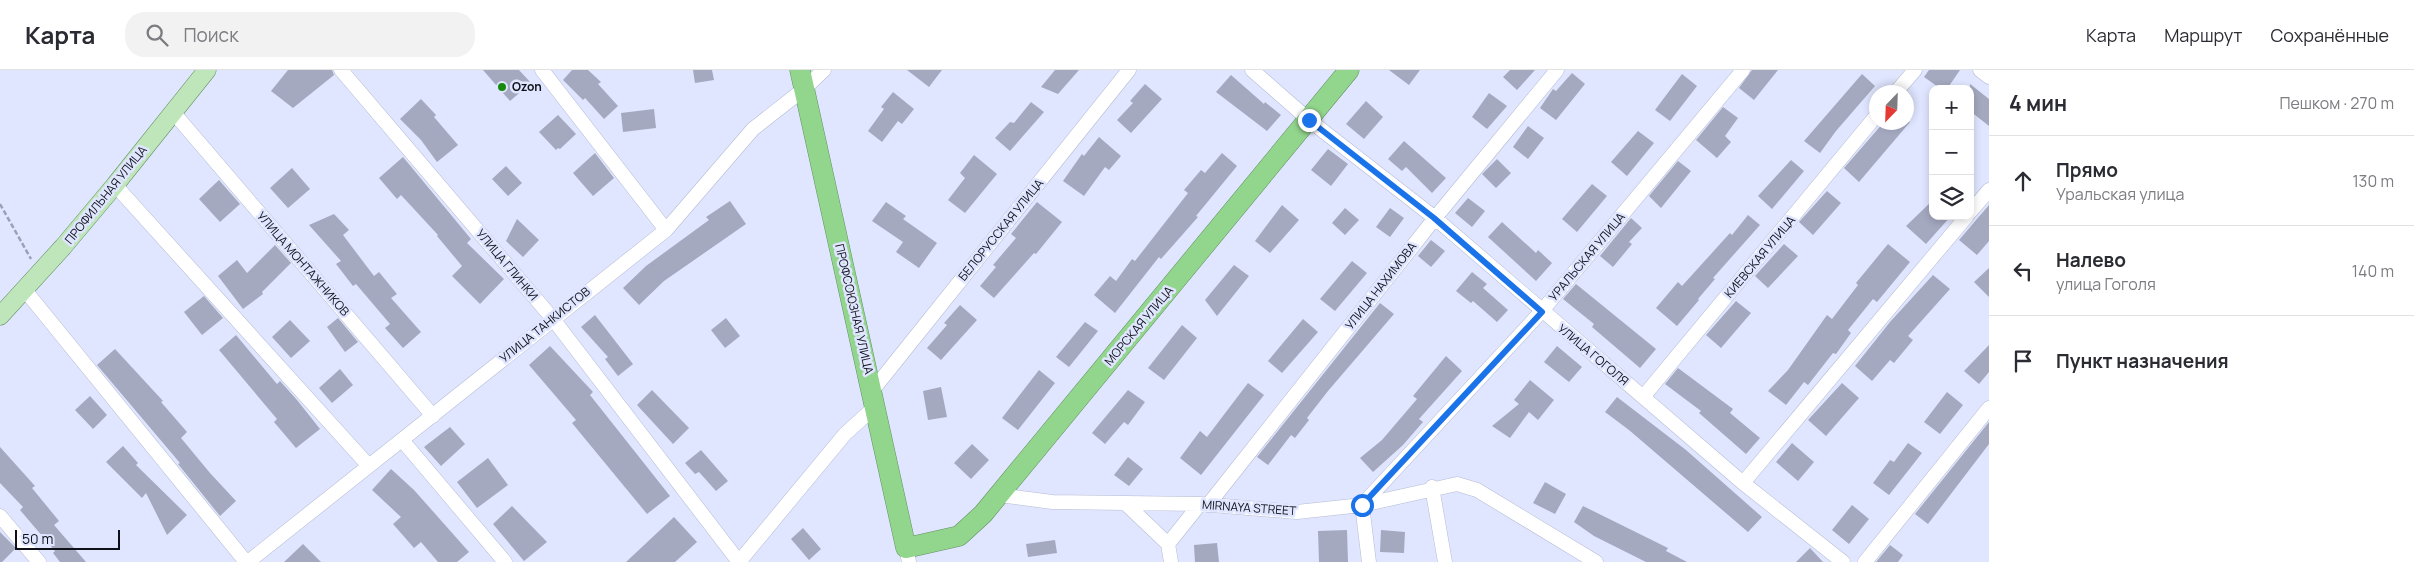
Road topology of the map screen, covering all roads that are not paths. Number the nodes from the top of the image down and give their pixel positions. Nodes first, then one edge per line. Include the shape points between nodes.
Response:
1 (207, 70) edge
2 (341, 70) edge
3 (542, 70) edge
4 (824, 70) edge
5 (1129, 70) edge
6 (1252, 70) edge
7 (1349, 70) edge
8 (1558, 70) edge
9 (1743, 70) edge
10 (1915, 70) edge
11 (1980, 70) edge
12 (1989, 77) edge
13 (802, 79) edge
14 (1902, 85) edge
15 (173, 112) junction
16 (1309, 120) junction
17 (1869, 124) edge
18 (115, 185) junction
19 (1989, 190) edge
20 (1974, 207) edge
21 (1434, 218) junction
22 (1964, 220) edge
23 (666, 230) junction
24 (24, 289) junction
25 (1542, 312) junction
26 (0, 316) edge
27 (553, 319) junction
28 (1644, 397) junction
29 (874, 399) junction
30 (1989, 408) edge
31 (433, 416) junction
32 (402, 440) junction
33 (368, 465) junction
34 (1743, 482) junction
35 (1432, 487) junction
36 (999, 494) junction
37 (1126, 504) junction
38 (1204, 505) junction
39 (1362, 505) junction
40 (0, 516) edge
41 (1168, 544) junction
42 (908, 555) edge
43 (39, 562) edge
44 (247, 562) edge
45 (505, 562) edge
46 (739, 562) edge
47 (1171, 562) edge
48 (1369, 562) edge
49 (1445, 562) edge
50 (1596, 562) edge
51 (1843, 562) edge
52 (1865, 562) edge

1 - 15 main road, ПРОФИЛЬНАЯ УЛИЦА
2 - 27 street, УЛИЦА ГЛИНКИ
3 - 23 street
4 - 13 street, УЛИЦА ТАНКИСТОВ
5 - 29 street, БЕЛОРУССКАЯ УЛИЦА
6 - 16 street, УЛИЦА ГОГОЛЯ
7 - 16 highway, МОРСКАЯ УЛИЦА
8 - 21 street, УЛИЦА НАХИМОВА
9 - 25 street, УРАЛЬСКАЯ УЛИЦА
10 - 14 street
11 - 12 street
13 - 23 street, УЛИЦА ТАНКИСТОВ via 753,129
13 - 29 highway, ПРОФСОЮЗНАЯ УЛИЦА
15 - 18 main road, ПРОФИЛЬНАЯ УЛИЦА
15 - 31 street, УЛИЦА МОНТАЖНИКОВ
16 - 21 street, УЛИЦА ГОГОЛЯ
16 - 36 highway, МОРСКАЯ УЛИЦА
17 - 28 street, КИЕВСКАЯ УЛИЦА
18 - 24 main road, ПРОФИЛЬНАЯ УЛИЦА
18 - 33 street
19 - 20 street
21 - 25 street, УЛИЦА ГОГОЛЯ
21 - 38 street, УЛИЦА НАХИМОВА
22 - 34 street
23 - 27 street, УЛИЦА ТАНКИСТОВ
24 - 26 main road, ПРОФИЛЬНАЯ УЛИЦА
24 - 44 street
25 - 28 street, УЛИЦА ГОГОЛЯ
25 - 39 street, УРАЛЬСКАЯ УЛИЦА
27 - 31 street, УЛИЦА ТАНКИСТОВ
27 - 46 street, УЛИЦА ГЛИНКИ
28 - 34 street, УЛИЦА ГОГОЛЯ
29 - 42 highway, ПРОФСОЮЗНАЯ УЛИЦА
29 - 46 street, БЕЛОРУССКАЯ УЛИЦА
30 - 52 street
31 - 32 street, УЛИЦА ТАНКИСТОВ
32 - 33 street, УЛИЦА ТАНКИСТОВ
32 - 45 street
33 - 44 street, УЛИЦА ТАНКИСТОВ
34 - 51 street, УЛИЦА ГОГОЛЯ
35 - 39 street, MIRNAYA STREET
35 - 49 street
35 - 50 street, MIRNAYA STREET via 1456,484 1477,490
36 - 37 street, MIRNAYA STREET via 1052,502
36 - 42 highway, МОРСКАЯ УЛИЦА via 959,536
37 - 38 street, MIRNAYA STREET
37 - 41 street
38 - 39 street, MIRNAYA STREET via 1296,512
38 - 41 street, УЛИЦА НАХИМОВА
39 - 48 street
40 - 43 street
41 - 47 street

